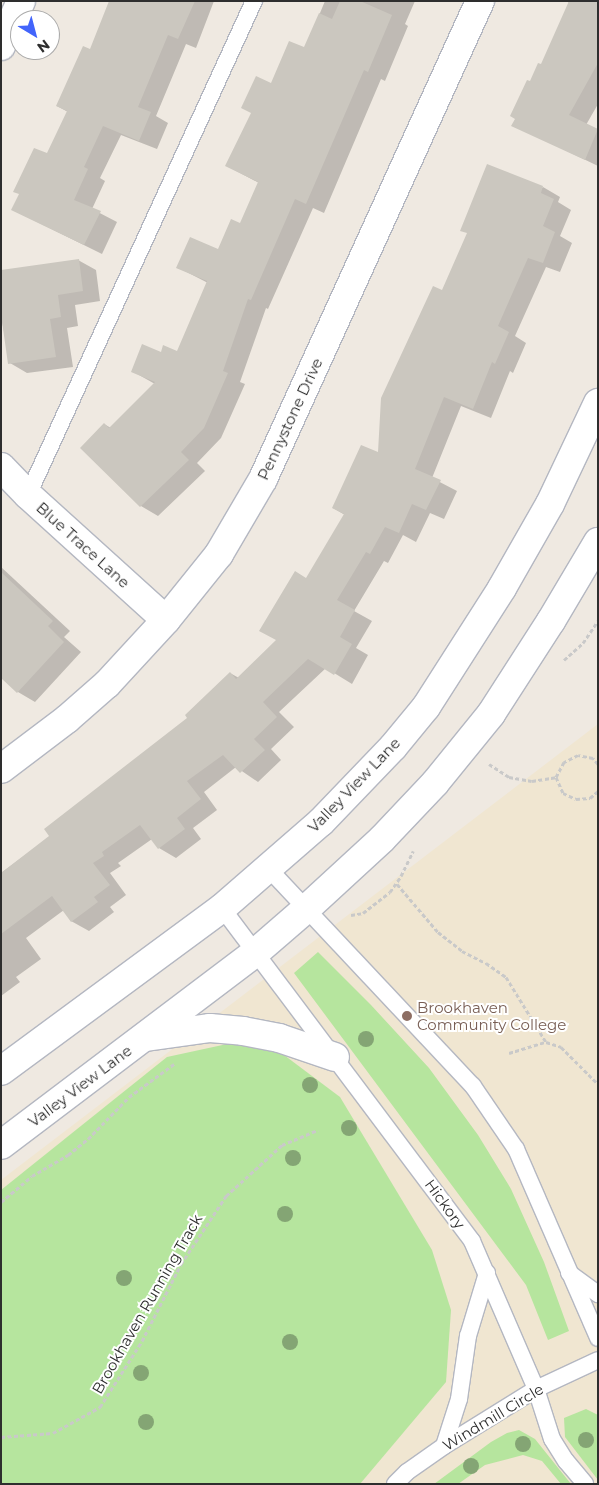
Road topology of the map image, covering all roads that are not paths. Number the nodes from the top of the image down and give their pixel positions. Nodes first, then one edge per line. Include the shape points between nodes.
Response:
1 (21, 1) edge
2 (254, 1) edge
3 (480, 1) edge
4 (1, 46) edge
5 (598, 403) edge
6 (1, 467) edge
7 (28, 495) junction
8 (598, 542) edge
9 (166, 620) junction
10 (1, 769) edge
11 (268, 868) junction
12 (222, 908) junction
13 (306, 910) junction
14 (255, 952) junction
15 (144, 1037) junction
16 (335, 1057) junction
17 (1, 1071) edge
18 (4, 1138) edge
19 (569, 1272) junction
20 (488, 1273) junction
21 (598, 1294) edge
22 (598, 1338) edge
23 (598, 1360) edge
24 (536, 1389) junction
25 (444, 1446) junction
26 (395, 1484) edge
27 (586, 1484) edge

1 - 4 main road
2 - 7 lane
3 - 9 main road, Pennystone Drive via 263,480 219,554
5 - 11 main road, Valley View Lane via 502,588 426,707 357,785
6 - 7 main road, Blue Trace Lane
7 - 9 main road, Blue Trace Lane
8 - 13 main road, Valley View Lane via 491,714 435,783
9 - 10 main road, Pennystone Drive via 107,684
11 - 12 main road, Valley View Lane
11 - 13 lane
12 - 14 lane, Hickory
12 - 17 main road, Valley View Lane
13 - 14 main road, Valley View Lane
13 - 19 lane via 473,1086 516,1149
14 - 15 main road, Valley View Lane
14 - 16 lane, Hickory
15 - 16 main road via 210,1028 242,1031 279,1038
15 - 18 main road, Valley View Lane
16 - 20 lane, Hickory via 472,1241
19 - 21 lane
19 - 22 lane
20 - 24 lane, Hickory
20 - 25 lane via 468,1336 459,1399
23 - 24 lane, Windmill Circle
24 - 25 lane, Windmill Circle
24 - 27 lane, Hickory via 552,1439
25 - 26 lane, Windmill Circle

